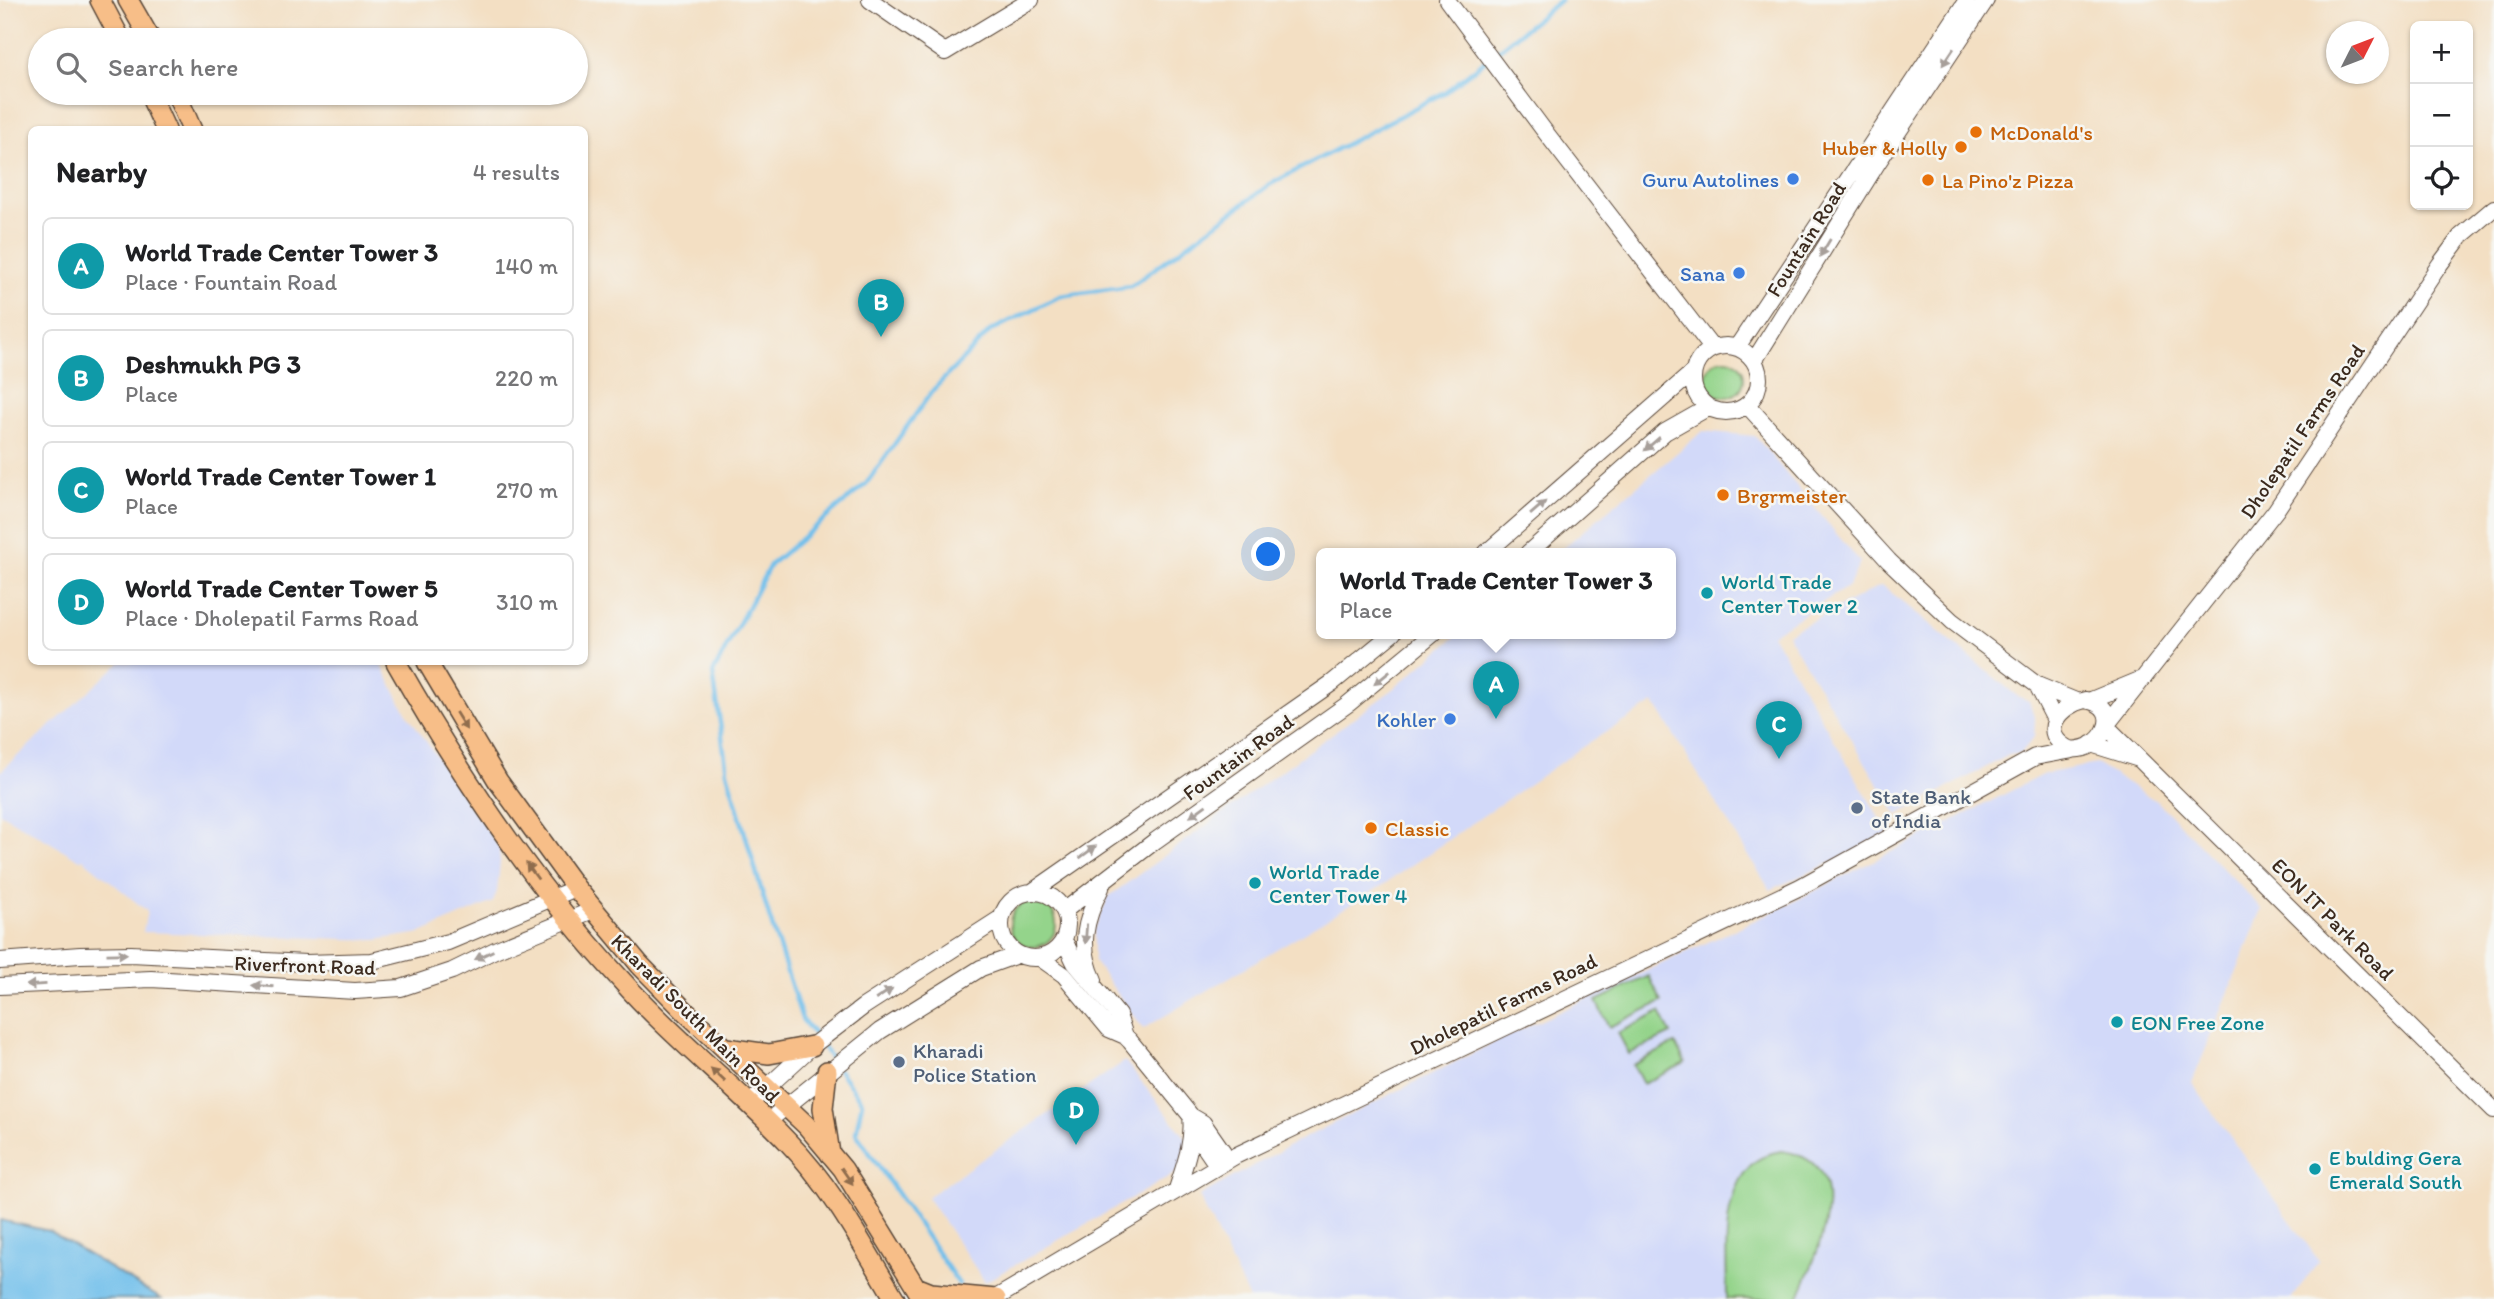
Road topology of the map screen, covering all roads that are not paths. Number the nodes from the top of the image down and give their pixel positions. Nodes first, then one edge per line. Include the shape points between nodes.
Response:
1 (100, 0) edge
2 (128, 0) edge
3 (870, 0) edge
4 (1031, 0) edge
5 (1447, 0) edge
6 (1967, 0) edge
7 (1986, 0) edge
8 (115, 28) edge
9 (143, 28) edge
10 (155, 105) edge
11 (181, 105) edge
12 (164, 126) edge
13 (190, 126) edge
14 (2494, 208) edge
15 (1737, 347) junction
16 (1712, 348) junction
17 (1754, 361) junction
18 (1693, 372) junction
19 (1747, 405) junction
20 (1709, 407) junction
21 (1492, 548) edge
22 (1534, 548) edge
23 (1386, 639) edge
24 (1427, 639) edge
25 (398, 665) edge
26 (429, 665) edge
27 (2143, 678) junction
28 (2036, 685) junction
29 (2084, 701) junction
30 (2055, 725) junction
31 (2108, 725) junction
32 (2091, 744) junction
33 (2073, 750) junction
34 (2035, 757) junction
35 (2142, 759) junction
36 (1105, 880) junction
37 (576, 888) junction
38 (1032, 892) junction
39 (552, 897) junction
40 (593, 910) junction
41 (1064, 911) junction
42 (1001, 918) junction
43 (570, 919) junction
44 (1064, 940) junction
45 (1017, 955) junction
46 (1040, 958) junction
47 (0, 961) edge
48 (0, 986) edge
49 (1097, 989) junction
50 (1125, 1037) junction
51 (819, 1041) junction
52 (726, 1048) junction
53 (830, 1070) junction
54 (767, 1088) junction
55 (749, 1104) junction
56 (786, 1106) junction
57 (2494, 1110) edge
58 (767, 1122) junction
59 (1192, 1123) junction
60 (830, 1154) junction
61 (1223, 1162) junction
62 (1177, 1189) junction
63 (919, 1293) edge
64 (995, 1298) edge
65 (895, 1299) edge

1 - 8 main road
2 - 9 main road
3 - 4 street via 945,52
5 - 16 street
6 - 15 street, Fountain Road
7 -> 17 street, Fountain Road
10 - 12 main road
11 - 13 main road
14 - 27 street, Dholepatil Farms Road via 2468,229 2440,264 2276,510
15 - 16 street
15 - 17 street
16 - 18 street via 1700,357
17 - 19 street via 1758,387
18 - 20 street via 1697,395
21 -> 18 street
19 - 20 street via 1726,412
19 - 28 street via 1889,561 1952,621
20 -> 22 street via 1665,432
38 -> 23 street, Fountain Road via 1332,683
24 -> 36 street, Fountain Road via 1348,704
39 -> 25 main road, Kharadi South Main Road via 477,795
26 -> 37 main road, Kharadi South Main Road via 498,781
27 - 29 street, Dholepatil Farms Road
27 - 31 street, Dholepatil Farms Road
28 - 29 street
28 - 30 street
29 - 30 street via 2062,711
29 - 31 street via 2102,707
30 - 33 street via 2060,743
30 - 34 street, Dholepatil Farms Road
31 - 32 street via 2102,737
31 - 35 street, EON IT Park Road
32 - 33 street
32 - 35 street
33 - 34 street, Dholepatil Farms Road
34 - 61 street, Dholepatil Farms Road via 1800,887
35 - 57 street, EON IT Park Road
36 - 41 street, Fountain Road
36 -> 49 street via 1091,907 1085,937
37 - 39 street, Riverfront Road
37 - 40 main road, Kharadi South Main Road
38 - 41 street via 1051,897
38 - 42 street, Fountain Road via 1015,897
39 - 43 main road, Kharadi South Main Road
47 -> 39 street, Riverfront Road via 131,954 306,963 372,961 448,942
40 - 43 street, Riverfront Road
40 - 52 main road, Kharadi South Main Road via 640,965
41 - 44 street
42 - 45 street via 1002,936
51 -> 42 street, Fountain Road via 863,1007
43 -> 48 street, Riverfront Road via 452,971 401,988 355,990 151,979
55 -> 43 main road, Kharadi South Main Road via 622,982
44 - 46 street via 1054,952
44 - 49 street via 1075,963
45 - 46 street
45 - 53 street via 981,968 880,1031
46 - 50 street via 1064,975 1110,1029
49 - 50 street via 1118,1015
50 - 59 street
51 - 52 main road via 769,1054
51 - 54 street, Fountain Road
52 - 54 main road, Kharadi South Main Road
53 - 56 street
53 - 60 main road via 823,1108
54 - 55 street, Fountain Road
54 - 56 main road, Kharadi South Main Road
55 - 58 main road, Kharadi South Main Road
56 - 58 street
56 - 60 main road, Kharadi South Main Road
58 - 65 main road, Kharadi South Main Road via 823,1184
59 - 61 street via 1203,1123
59 - 62 street
60 -> 63 main road, Kharadi South Main Road
61 - 62 street, Dholepatil Farms Road
62 - 64 street, Dholepatil Farms Road
63 - 64 main road

